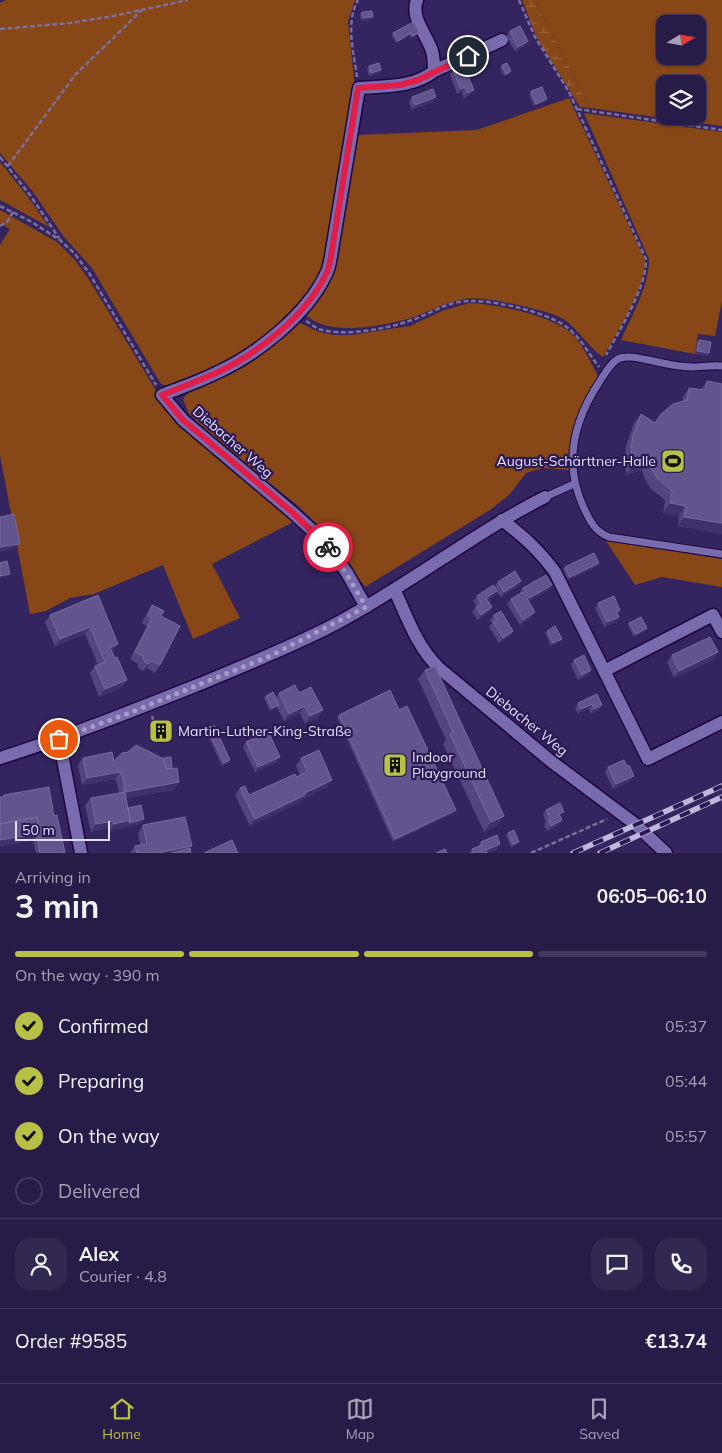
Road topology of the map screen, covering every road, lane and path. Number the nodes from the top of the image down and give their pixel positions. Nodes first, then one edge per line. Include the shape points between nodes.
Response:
1 (188, 0) edge
2 (358, 0) edge
3 (416, 0) edge
4 (520, 0) edge
5 (143, 9) junction
6 (0, 29) edge
7 (502, 40) dead end
8 (434, 71) junction
9 (358, 88) junction
10 (577, 109) junction
11 (722, 130) edge
12 (0, 157) edge
13 (8, 166) junction
14 (0, 206) edge
15 (13, 212) junction
16 (0, 226) edge
17 (60, 240) junction
18 (298, 316) junction
19 (722, 366) edge
20 (604, 374) junction
21 (162, 395) junction
22 (574, 484) junction
23 (545, 496) joint
24 (502, 520) junction
25 (722, 554) edge
26 (395, 591) junction
27 (366, 607) junction
28 (722, 632) edge
29 (604, 671) junction
30 (150, 704) junction
31 (722, 722) edge
32 (157, 737) dead end
33 (59, 739) junction
34 (0, 758) edge
35 (620, 813) junction
36 (81, 853) edge
37 (532, 853) edge
38 (666, 853) edge

1 - 5 path
2 - 9 path via 354,5 352,22
3 - 8 street via 415,12 432,51
4 - 10 path via 535,37
5 - 6 path via 70,23
5 - 13 path via 75,75
7 - 8 street
8 - 9 street via 400,85
9 - 18 street via 327,273
10 - 11 path
10 - 20 path via 646,259 643,282 605,356
12 - 13 path
13 - 17 path
14 - 15 path
15 - 16 path
15 - 17 path
17 - 21 path via 89,272
18 - 20 path via 318,328 349,332 408,322 458,302 486,301 533,312 565,325
18 - 21 street via 236,363
19 - 20 lane via 692,367 628,357 617,360
20 - 22 lane via 581,414 577,428
21 - 27 street, Diebacher Weg via 183,420 324,541
22 - 23 lane
22 - 25 lane via 587,515 602,534
23 - 24 street
24 - 26 street
24 - 29 street via 525,537 555,572
26 - 27 street
26 - 35 street, Diebacher Weg via 430,659 545,756
27 - 30 street via 270,656
28 - 29 street via 713,615
29 - 31 street via 648,759
30 - 32 path
30 - 33 street
33 - 34 street
33 - 36 street
35 - 37 path
35 - 38 street, Diebacher Weg

